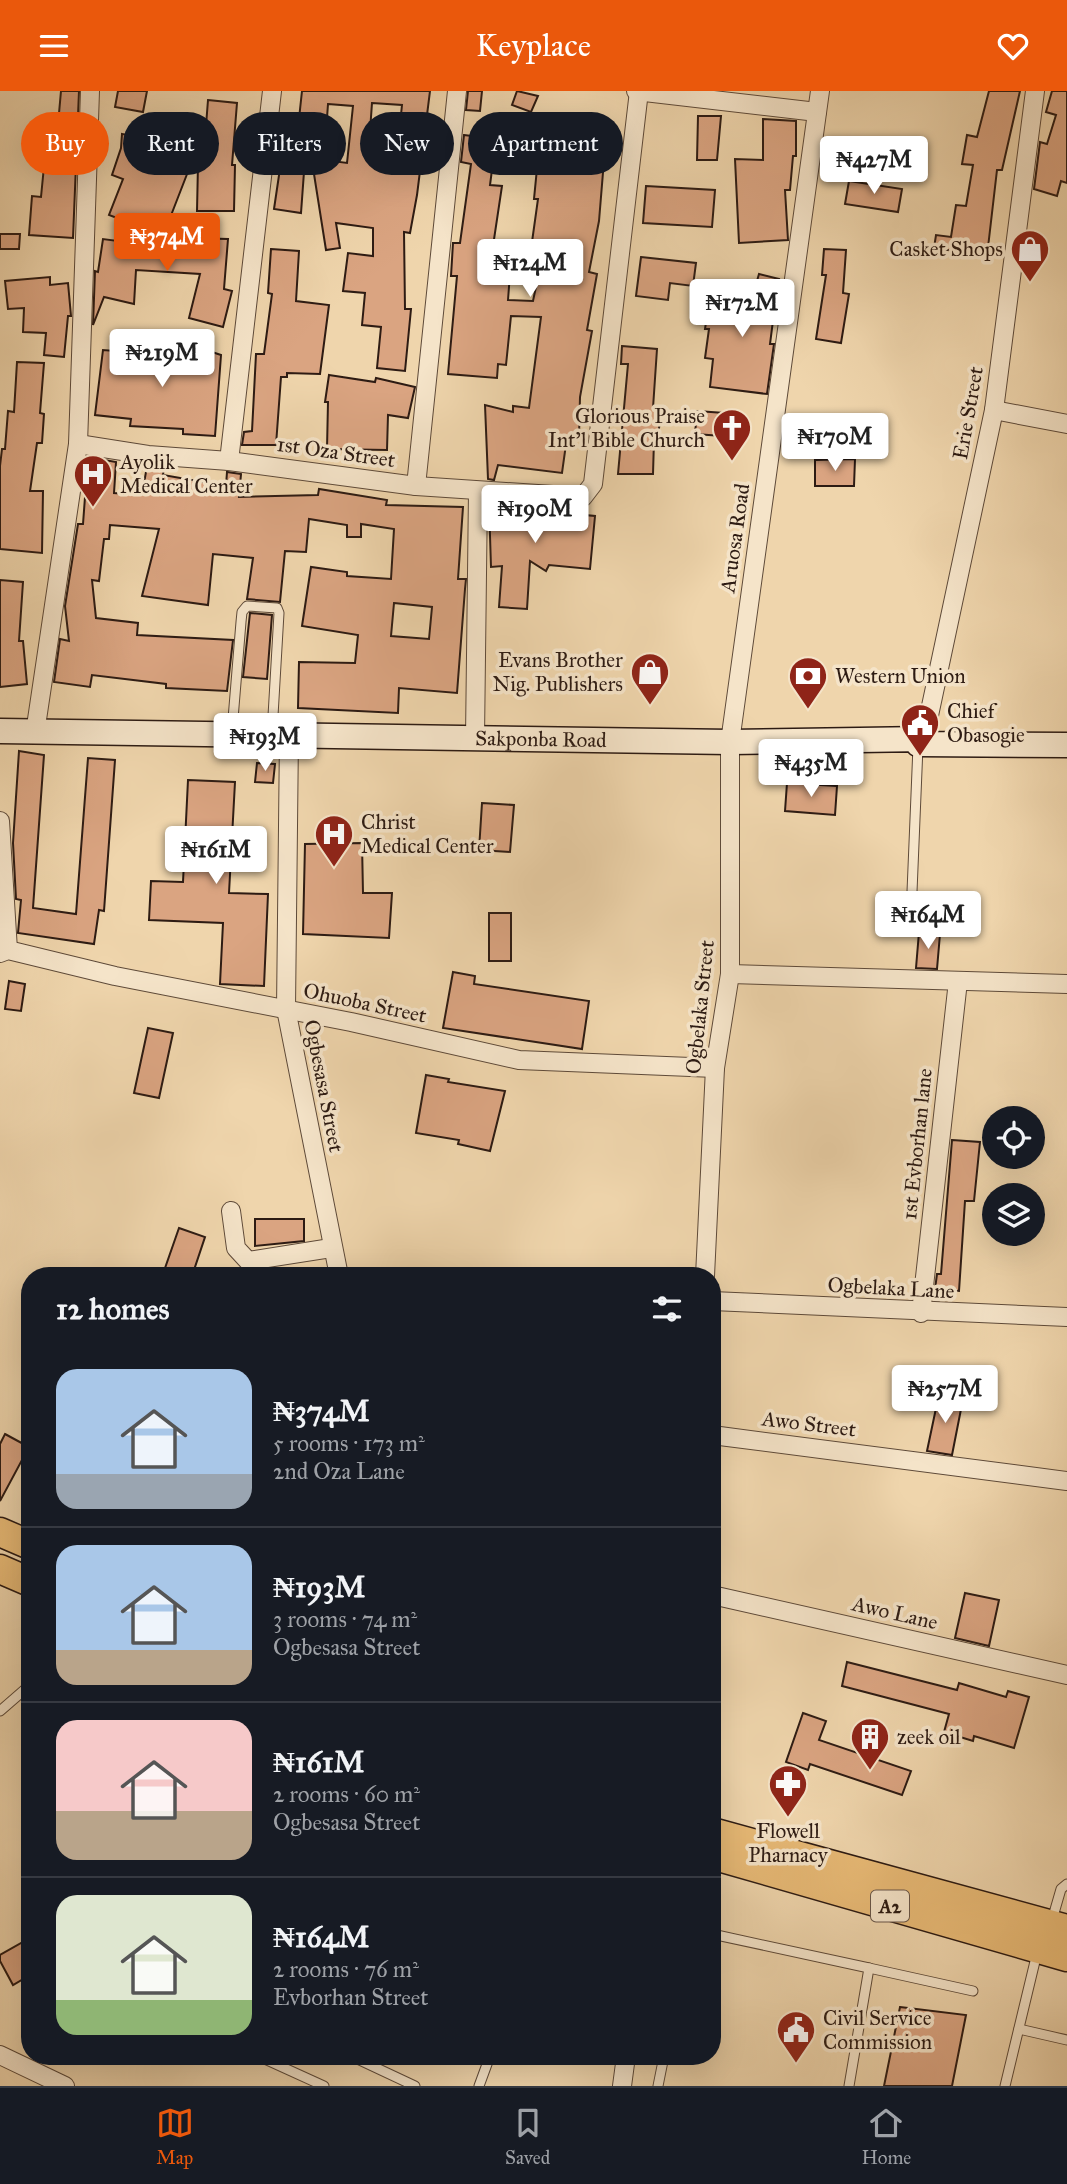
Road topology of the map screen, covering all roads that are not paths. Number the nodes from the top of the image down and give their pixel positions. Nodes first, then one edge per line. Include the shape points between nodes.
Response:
1 (90, 91) edge
2 (272, 91) edge
3 (457, 91) edge
4 (638, 91) edge
5 (820, 91) edge
6 (1035, 91) edge
7 (817, 112) junction
8 (994, 410) junction
9 (1067, 424) edge
10 (78, 444) junction
11 (229, 461) junction
12 (416, 486) junction
13 (478, 491) junction
14 (0, 731) edge
15 (35, 733) junction
16 (232, 733) junction
17 (281, 735) junction
18 (475, 738) junction
19 (730, 742) junction
20 (921, 742) junction
21 (1067, 745) edge
22 (0, 821) edge
23 (912, 893) dead end
24 (4, 951) edge
25 (730, 974) junction
26 (958, 981) junction
27 (1067, 984) edge
28 (286, 1009) junction
29 (716, 1067) junction
30 (231, 1211) dead end
31 (331, 1248) junction
32 (336, 1267) edge
33 (705, 1267) edge
34 (721, 1302) edge
35 (921, 1313) junction
36 (1067, 1317) edge
37 (721, 1436) edge
38 (1067, 1481) edge
39 (0, 1532) edge
40 (21, 1541) edge
41 (0, 1569) edge
42 (21, 1578) edge
43 (721, 1597) edge
44 (1067, 1675) edge
45 (21, 1693) edge
46 (0, 1711) edge
47 (721, 1835) edge
48 (721, 1857) edge
49 (1067, 1884) edge
50 (1052, 1934) edge
51 (721, 1936) edge
52 (1067, 1957) edge
53 (869, 1968) junction
54 (973, 1990) dead end
55 (1019, 2029) junction
56 (1067, 2040) edge
57 (0, 2055) edge
58 (278, 2065) edge
59 (370, 2065) edge
60 (487, 2065) edge
61 (625, 2065) edge
62 (662, 2065) edge
63 (65, 2086) edge
64 (324, 2086) edge
65 (415, 2086) edge
66 (479, 2086) edge
67 (622, 2086) edge
68 (658, 2086) edge
69 (849, 2086) edge
70 (1005, 2086) edge

1 - 10 street
2 - 11 street
3 - 12 street
4 - 7 street
4 - 13 street, 1st Oza Street via 593,484 583,497
5 - 7 street, Aruosa Road
6 - 8 street, Erie Street
7 - 19 street, Aruosa Road
8 - 9 street
8 - 20 street, Erie Street
10 - 11 street, 1st Oza Street
10 - 15 street
11 - 12 street, 1st Oza Street
12 - 13 street, 1st Oza Street
13 - 18 street
14 - 15 main road, Sakponba Road
15 - 16 main road, Sakponba Road
16 - 17 main road, Sakponba Road
16 - 17 lane via 240,622 247,606 277,608 279,613
17 - 18 main road, Sakponba Road
17 - 28 street, Ogbesasa Street
18 - 19 main road, Sakponba Road
19 - 20 main road, Sakponba Road
19 - 25 street, Ogbelaka Street
20 - 21 main road, Sakponba Road
20 - 23 lane
22 - 24 street, Ohuoba Street
24 - 28 street, Ohuoba Street
25 - 26 street
25 - 29 street, Ogbelaka Street
26 - 27 street
26 - 35 street, 1st Evborhan lane
28 - 29 street, Ohuoba Street via 519,1060
28 - 31 street, Ogbesasa Street
29 - 33 street, Ogbelaka Street
30 - 31 street via 236,1248 248,1261
31 - 32 street, Ogbesasa Street
34 - 35 street, Ogbelaka Lane
35 - 36 street, Ogbelaka Lane
37 - 38 street, Awo Street
39 - 40 highway
41 - 42 highway
43 - 44 street, Awo Lane
45 - 46 lane
47 - 50 highway, A2
48 - 50 highway, A2
49 - 50 lane via 1061,1889
50 - 52 highway, A2
50 - 55 lane
51 - 53 lane
53 - 54 lane
53 - 69 lane
55 - 56 lane
55 - 70 lane
57 - 63 street
58 - 64 lane
59 - 65 lane
60 - 66 lane
61 - 67 street
62 - 68 lane

